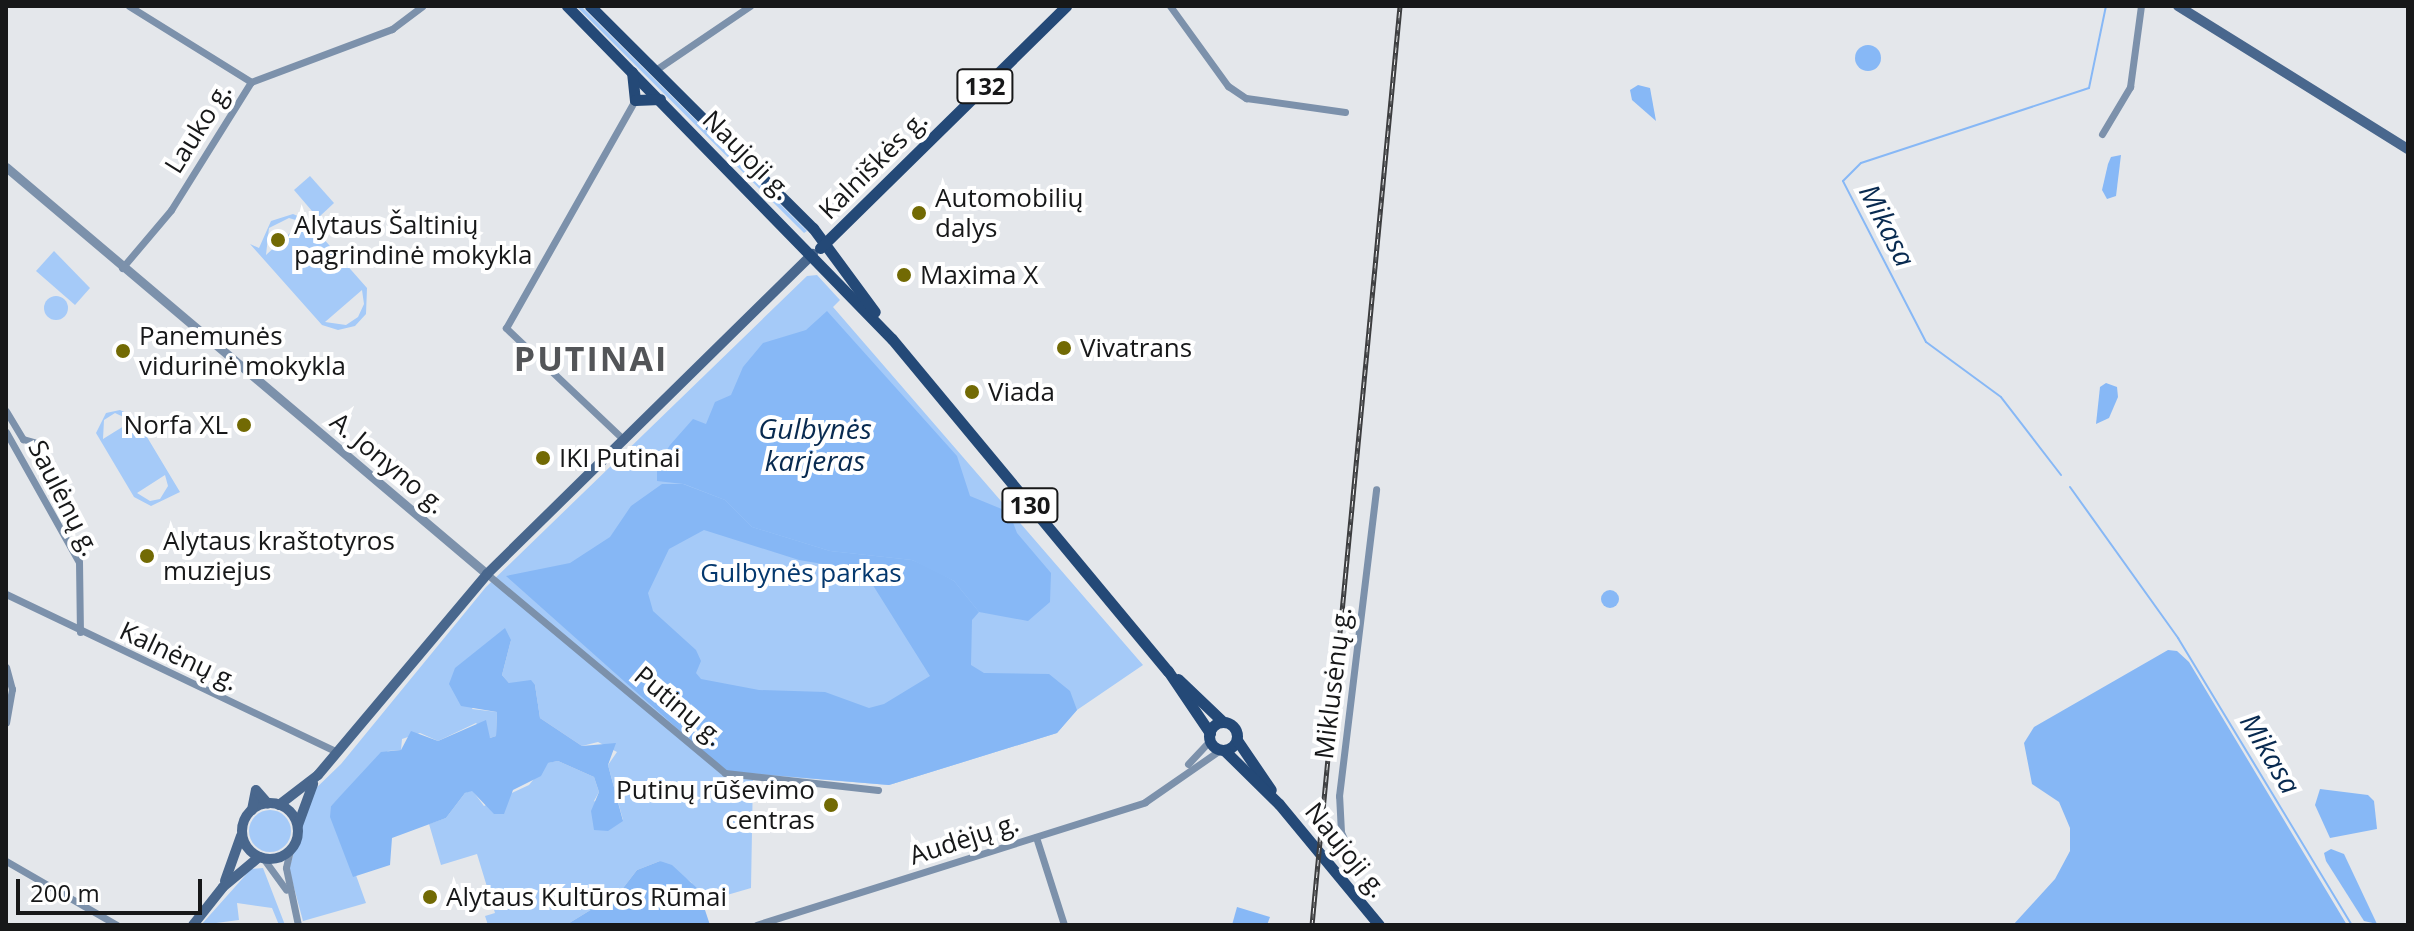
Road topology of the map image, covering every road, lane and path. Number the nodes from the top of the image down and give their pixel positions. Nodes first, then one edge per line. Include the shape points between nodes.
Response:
1 (129, 6) edge
2 (422, 6) edge
3 (567, 6) edge
4 (590, 6) edge
5 (750, 6) edge
6 (1066, 6) edge
7 (1170, 6) edge
8 (2141, 6) edge
9 (2178, 6) edge
10 (654, 71) junction
11 (632, 72) junction
12 (251, 82) junction
13 (660, 99) junction
14 (635, 100) junction
15 (1345, 112) dead end
16 (2102, 134) dead end
17 (2408, 149) edge
18 (6, 167) edge
19 (824, 243) junction
20 (813, 254) junction
21 (122, 268) junction
22 (892, 339) junction
23 (6, 411) edge
24 (6, 432) edge
25 (624, 440) junction
26 (37, 443) dead end
27 (1376, 489) dead end
28 (487, 574) junction
29 (6, 594) edge
30 (80, 632) junction
31 (6, 667) edge
32 (1168, 671) junction
33 (6, 722) edge
34 (1223, 722) junction
35 (1210, 736) junction
36 (1237, 740) junction
37 (1222, 750) junction
38 (337, 752) junction
39 (318, 775) junction
40 (1176, 778) junction
41 (878, 790) dead end
42 (273, 804) junction
43 (1279, 804) junction
44 (252, 810) junction
45 (297, 826) junction
46 (242, 831) junction
47 (1036, 837) junction
48 (290, 850) junction
49 (261, 857) junction
50 (6, 861) edge
51 (1341, 876) junction
52 (223, 887) junction
53 (289, 895) junction
54 (117, 925) edge
55 (193, 925) edge
56 (298, 925) edge
57 (756, 925) edge
58 (1064, 925) edge
59 (1379, 925) edge

1 - 12 street
2 - 12 street, Lauko g. via 392,29
3 - 11 main road, Naujoji g. / 130
4 - 10 main road, Naujoji g.
5 - 10 street
6 - 19 main road, Kalniškės g. / 132
7 - 15 street via 1228,86 1246,98
8 - 16 street via 2130,87
9 - 17 main road
10 - 19 main road, Naujoji g.
11 - 13 main road, Naujoji g. / 130
11 - 14 main road
12 - 21 street, Lauko g. via 171,210
13 - 14 main road
13 - 20 main road, Naujoji g. / 130
14 - 25 street via 506,328
18 - 21 street, A. Jonyno g.
19 - 20 main road, Kalniškės g. / 132
19 - 22 main road, Naujoji g.
20 - 22 main road, Naujoji g. / 130
20 - 25 main road
21 - 28 street, A. Jonyno g.
22 - 32 main road, Naujoji g. / 130
23 - 26 street, Saulėnų g. via 25,442
24 - 30 street, Saulėnų g. via 79,562
25 - 28 main road
27 - 51 street, Miklusėnų g. via 1339,796 1341,832 1353,859
28 - 38 main road
28 - 41 street, Putinų g. via 725,773
29 - 30 street, Kalnėnų g.
30 - 38 street, Kalnėnų g.
31 - 33 street via 12,689
32 - 34 main road, Naujoji g. / 130
32 - 35 main road, Naujoji g. / 130
34 - 35 main road
34 - 36 main road, 130 via 1235,728
35 - 37 main road, 130
35 - 40 street, Audėjų g.
36 - 37 main road
36 - 43 main road, Naujoji g. / 130
37 - 40 street, Audėjų g.
37 - 43 main road, Naujoji g. / 130
38 - 39 main road
39 - 42 main road
39 - 45 main road
40 - 47 street, Audėjų g. via 1145,802
42 - 44 main road
42 - 44 main road via 256,790
42 - 45 main road
43 - 51 main road, Naujoji g. / 130
44 - 46 main road
45 - 48 main road
46 - 49 main road via 247,846
46 - 52 main road
47 - 57 street, Audėjų g.
47 - 58 street
48 - 49 main road
48 - 53 street
49 - 52 main road
49 - 53 street
50 - 54 street
51 - 59 main road, Naujoji g. / 130
52 - 55 main road
53 - 56 street

